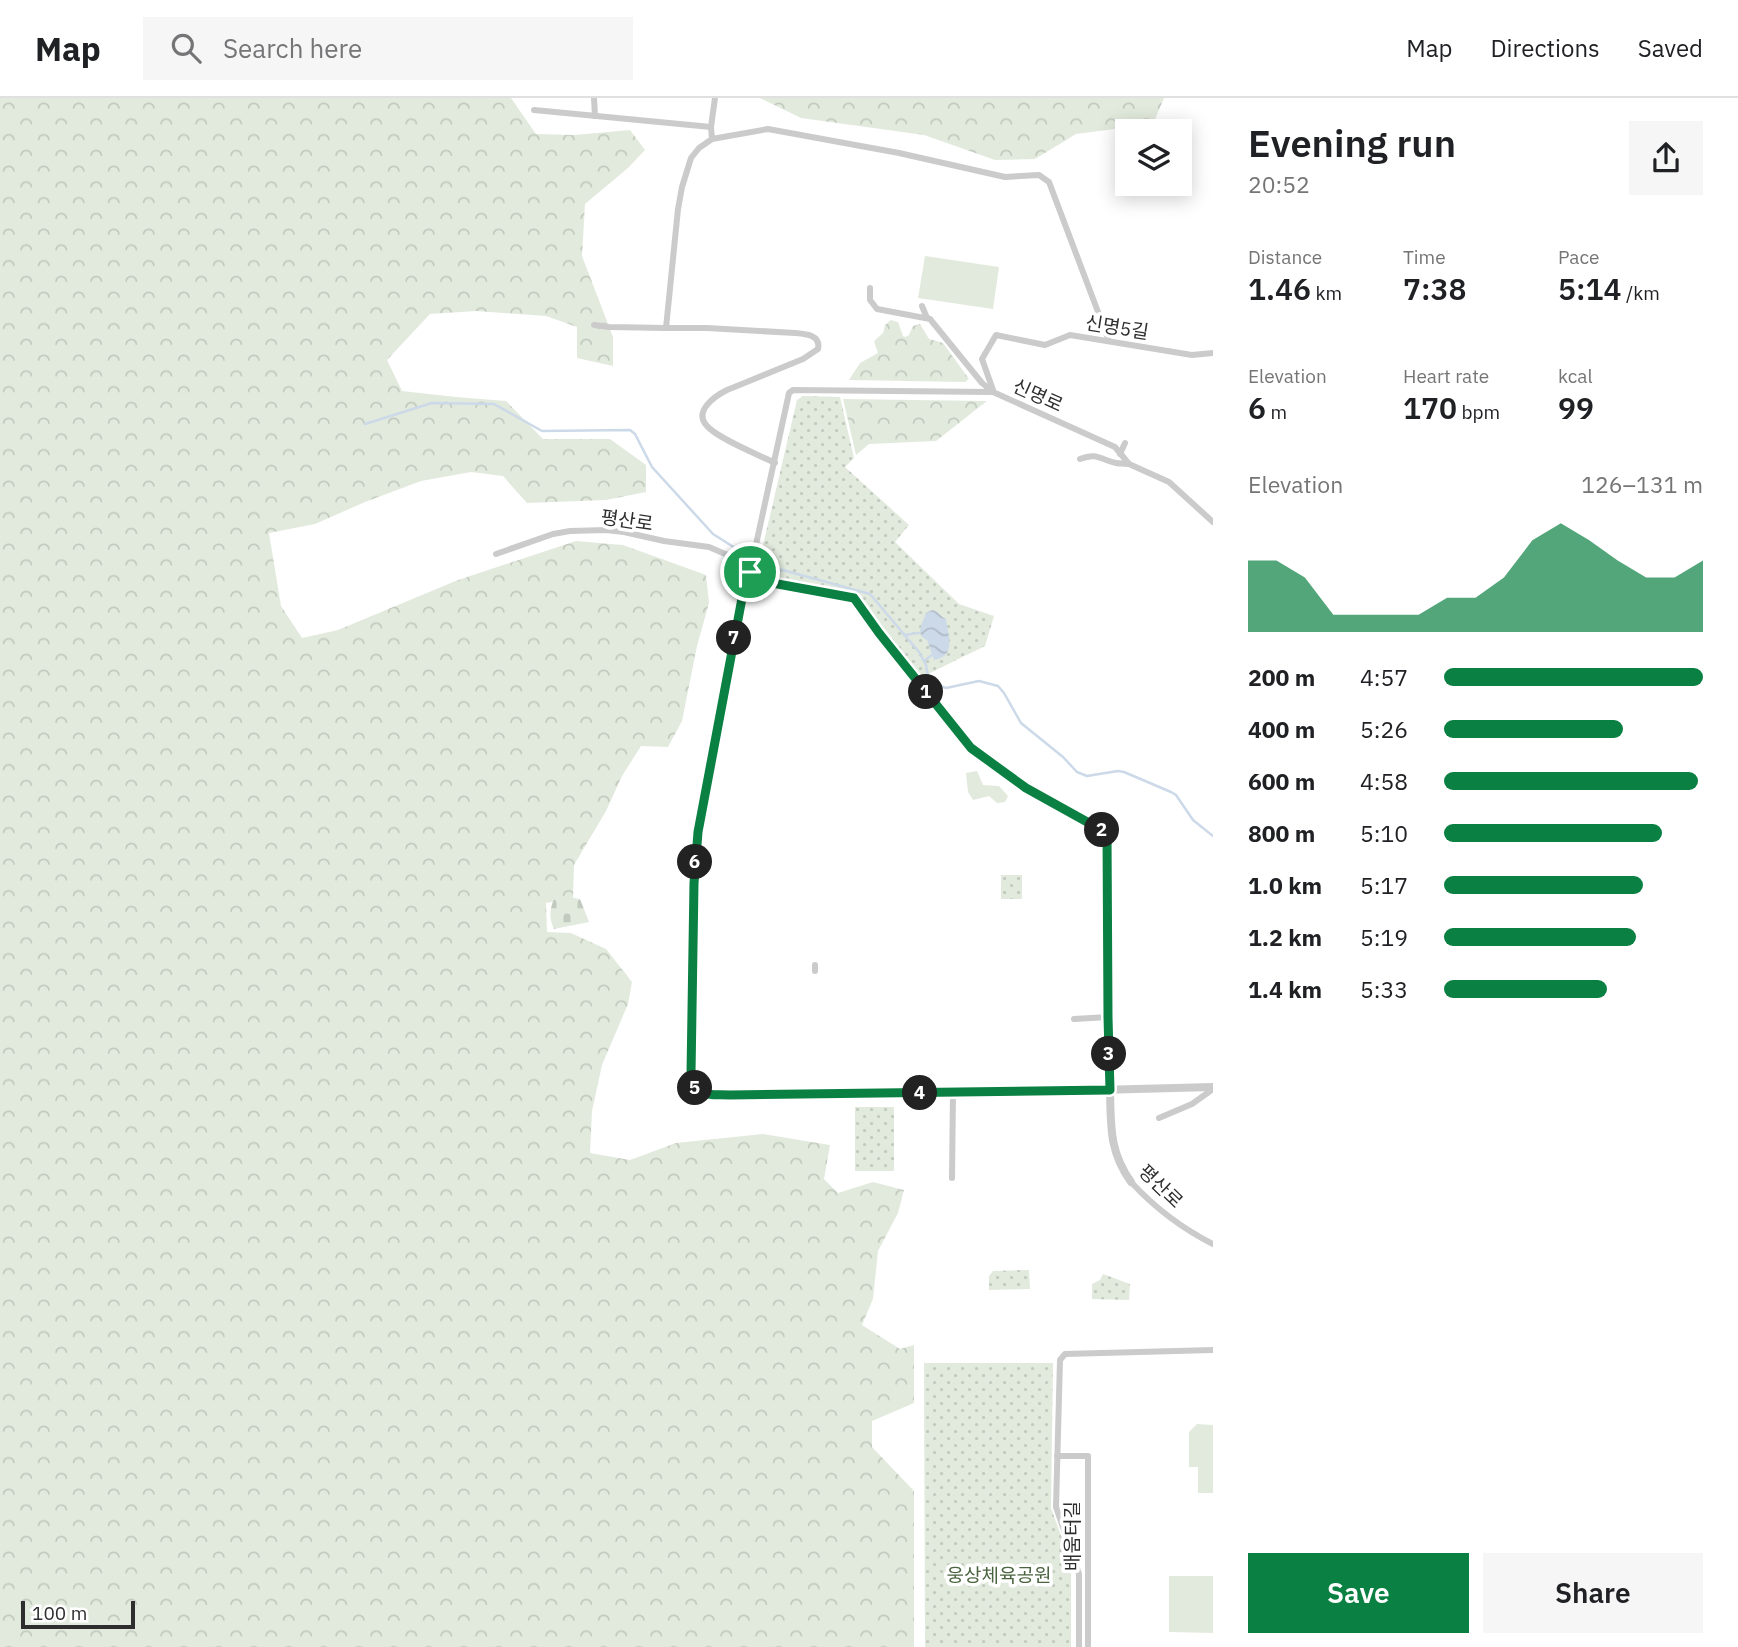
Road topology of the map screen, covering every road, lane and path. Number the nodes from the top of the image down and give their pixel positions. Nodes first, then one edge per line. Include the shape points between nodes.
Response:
1 (594, 98) edge
2 (715, 98) edge
3 (534, 110) dead end
4 (595, 116) junction
5 (710, 127) junction
6 (712, 139) junction
7 (870, 288) dead end
8 (922, 306) dead end
9 (927, 318) junction
10 (594, 325) dead end
11 (666, 328) junction
12 (1110, 341) junction
13 (1213, 353) edge
14 (993, 392) junction
15 (1125, 443) dead end
16 (1120, 454) junction
17 (1080, 459) dead end
18 (775, 463) junction
19 (1129, 464) junction
20 (1213, 522) edge
21 (496, 554) dead end
22 (750, 572) junction
23 (1108, 1017) junction
24 (1074, 1019) dead end
25 (1213, 1088) edge
26 (1110, 1090) junction
27 (953, 1092) junction
28 (1159, 1118) dead end
29 (953, 1178) dead end
30 (1131, 1182) joint
31 (1213, 1244) edge
32 (1213, 1350) edge
33 (1057, 1456) junction
34 (1079, 1574) junction
35 (1088, 1574) junction
36 (1079, 1647) edge
37 (1088, 1647) edge

1 - 4 street
2 - 5 street
3 - 4 street
4 - 5 street
5 - 6 street
6 - 11 street via 691,158 682,187
6 - 12 street via 768,130 1005,177 1039,174 1049,182
7 - 9 street via 870,300 877,309
8 - 9 street, 신명로
9 - 14 street, 신명로
10 - 11 street
11 - 18 street via 795,333 817,338 818,349 803,359 716,395 705,407 705,425
12 - 13 street, 신명5길 via 1192,355
12 - 14 street, 신명5길 via 1070,335 1045,345 996,335 982,359
14 - 16 street, 신명로 via 1115,447
14 - 18 street via 793,390
15 - 16 street
16 - 19 street, 신명로
17 - 19 street via 1096,455
18 - 22 street
19 - 20 street, 신명로 via 1169,482
21 - 22 street, 평산로 via 553,534 606,530 709,547
22 - 23 street, 평산로 via 761,581 854,598 971,748 1026,788 1107,833
22 - 27 street via 698,832 692,1085 706,1094
23 - 24 street
23 - 26 street, 평산로
25 - 26 street
25 - 28 street via 1192,1104
26 - 27 street
26 - 30 street, 평산로 via 1112,1140
27 - 29 street
30 - 31 street, 평산로 via 1171,1220
32 - 33 street, 배움터길 via 1065,1354 1059,1368
33 - 34 street, 배움터길 via 1056,1507
33 - 35 street, 배움터길 via 1088,1456
34 - 35 street
34 - 36 street, 배움터길
35 - 37 street, 배움터길

